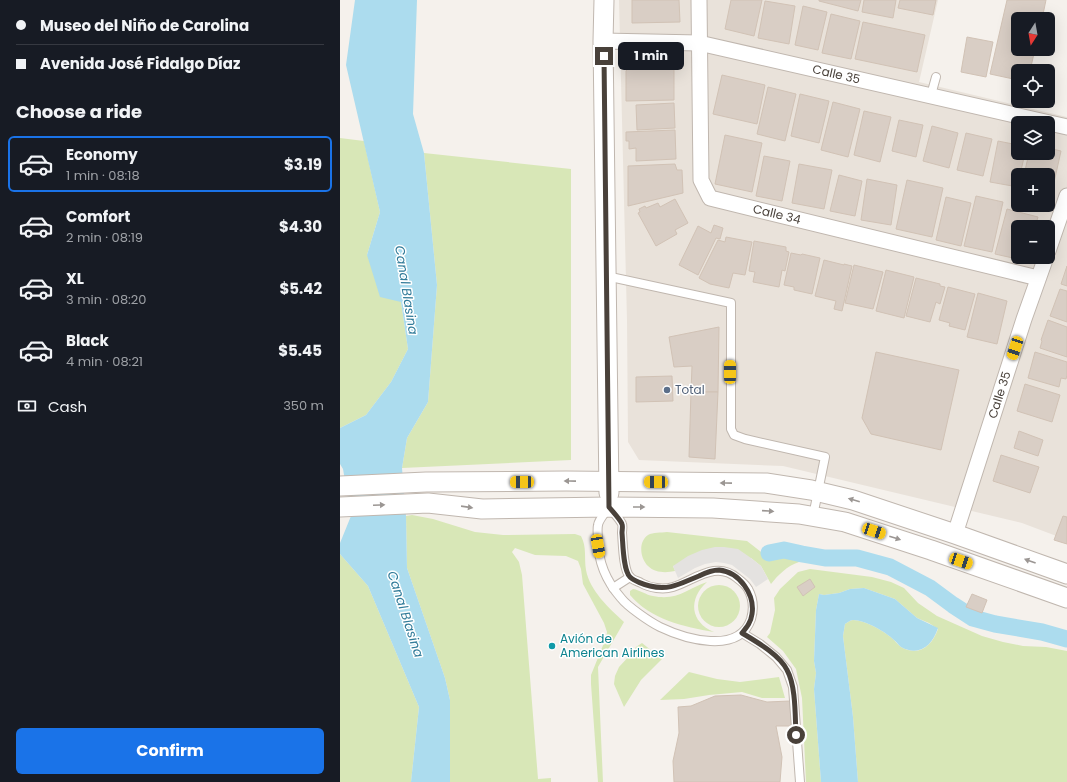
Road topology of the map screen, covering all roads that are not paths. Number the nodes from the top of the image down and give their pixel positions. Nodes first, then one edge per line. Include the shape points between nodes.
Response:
1 (604, 0) edge
2 (699, 0) edge
3 (603, 41) junction
4 (699, 43) junction
5 (936, 77) dead end
6 (931, 95) junction
7 (1067, 127) edge
8 (1067, 196) edge
9 (1055, 231) edge
10 (1043, 264) edge
11 (606, 276) junction
12 (1038, 278) junction
13 (609, 482) junction
14 (340, 486) edge
15 (818, 492) junction
16 (340, 507) edge
17 (609, 507) junction
18 (813, 516) junction
19 (954, 534) junction
20 (1067, 574) edge
21 (630, 577) junction
22 (613, 588) junction
23 (1067, 598) edge
24 (742, 633) junction
25 (800, 782) edge

1 - 3 street
2 - 4 street, Calle 34
3 - 4 street, Calle 35
3 - 11 street
4 - 6 street, Calle 35
4 - 12 street, Calle 34 via 701,180 710,198
5 - 6 lane
6 - 7 street, Calle 35
8 - 9 street
10 - 12 street, Calle 35
11 - 13 street
11 - 15 lane via 731,303 730,429 745,440 825,457
12 - 19 street, Calle 35
13 -> 14 street via 426,482
15 -> 13 street via 766,483
13 - 17 street
15 - 18 lane
19 -> 15 street via 853,500
16 -> 17 street via 428,503 482,509
17 -> 18 street via 713,508
17 - 21 lane via 622,523 624,557
17 - 22 lane via 598,524 598,546 602,567
18 -> 23 street via 852,524
20 -> 19 street
21 - 22 lane
21 - 24 lane via 645,585 659,588 672,587 710,571 731,573 748,589 752,602 749,625
22 - 24 lane via 634,610 681,636 721,641
24 - 25 lane via 776,657 787,670 793,687

